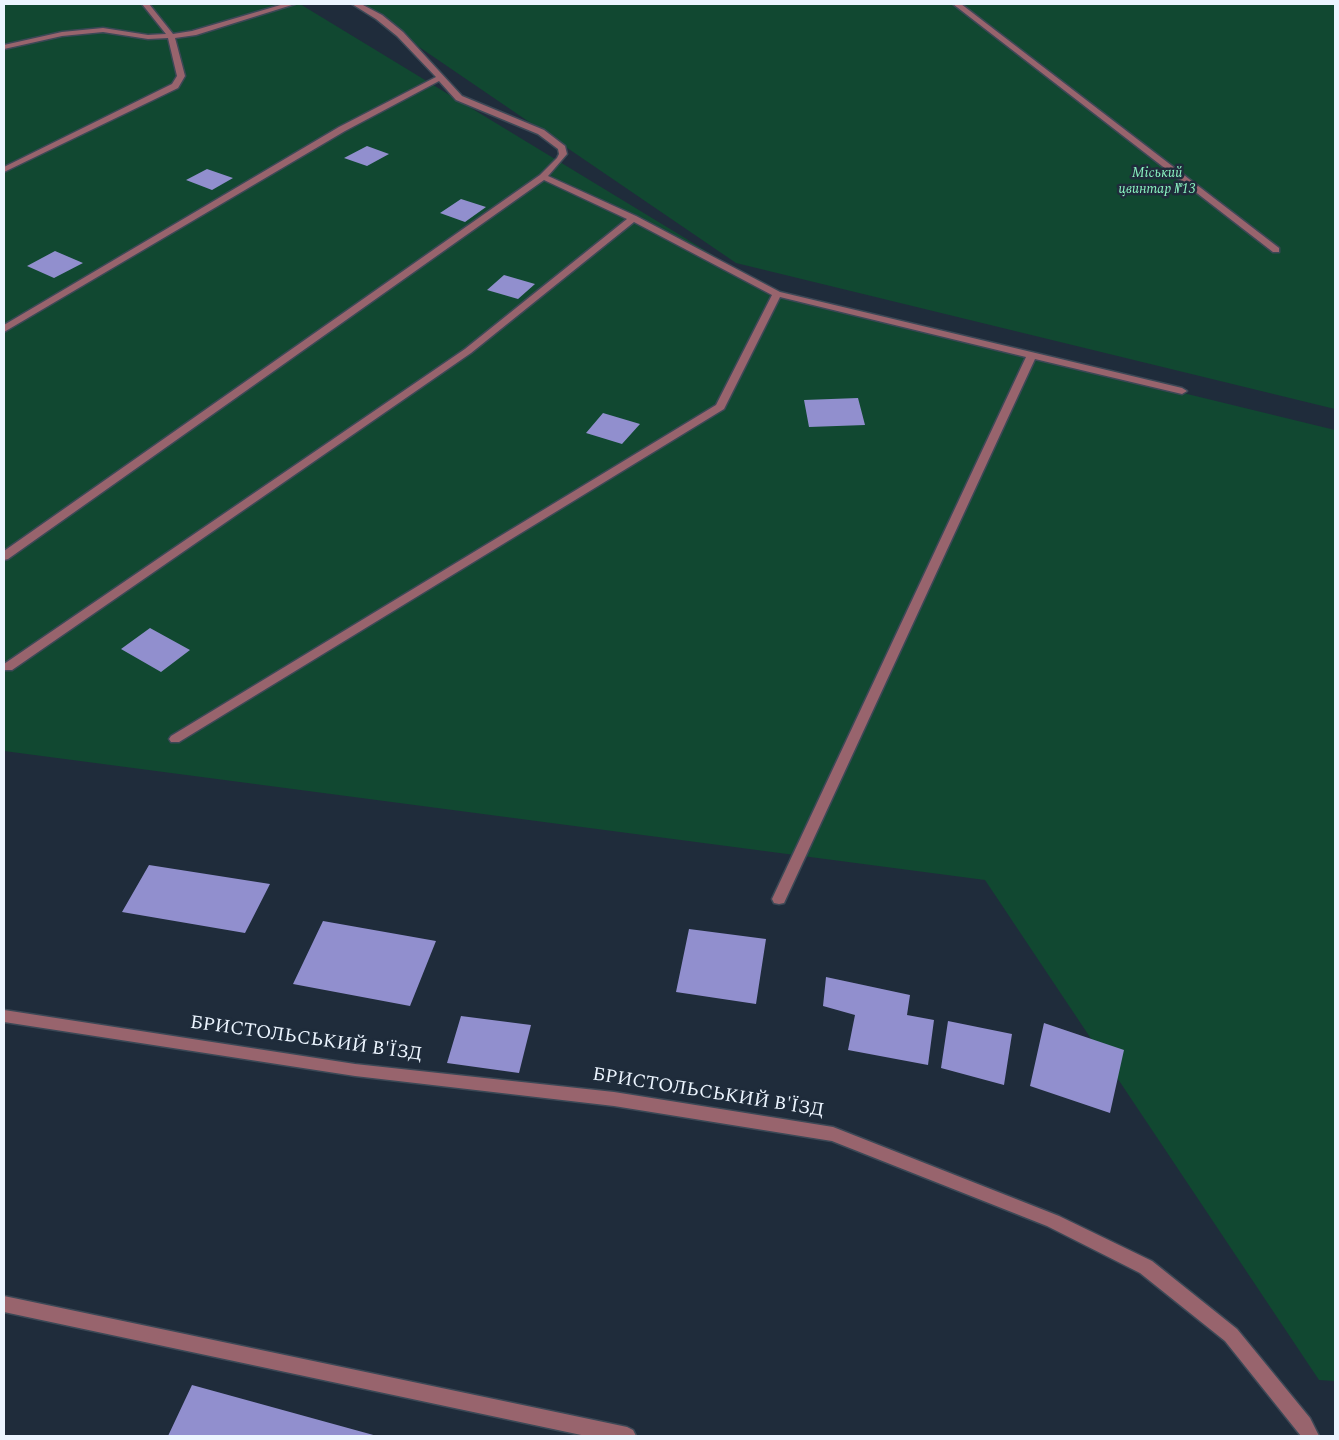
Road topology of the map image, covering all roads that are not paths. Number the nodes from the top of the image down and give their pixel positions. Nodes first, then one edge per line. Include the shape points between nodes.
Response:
1 (146, 4) edge
2 (291, 4) edge
3 (356, 4) edge
4 (957, 4) edge
5 (171, 36) junction
6 (4, 47) edge
7 (440, 78) junction
8 (4, 170) edge
9 (543, 177) junction
10 (633, 218) junction
11 (1276, 250) dead end
12 (777, 294) junction
13 (4, 329) edge
14 (1032, 355) junction
15 (1182, 391) dead end
16 (4, 556) edge
17 (8, 667) dead end
18 (176, 739) dead end
19 (779, 899) dead end
20 (4, 1016) edge
21 (4, 1304) edge
22 (627, 1436) edge
23 (1310, 1436) edge

1 - 5 street
2 - 5 street via 193,33
3 - 7 street via 400,34
4 - 11 street
5 - 6 street via 148,37 103,30 62,34
5 - 8 street via 181,76 175,86
7 - 9 street via 460,98 541,132 562,148 560,159
7 - 13 street via 342,129
9 - 10 street
9 - 16 street
10 - 12 street
10 - 17 street via 468,352
12 - 14 street
12 - 18 street via 720,407
14 - 15 street
14 - 19 street
20 - 23 street, БРИСТОЛЬСЬКИЙ В'ЇЗД via 355,1070 614,1099 834,1134 1053,1221 1146,1267 1231,1335 1304,1424
21 - 22 street

